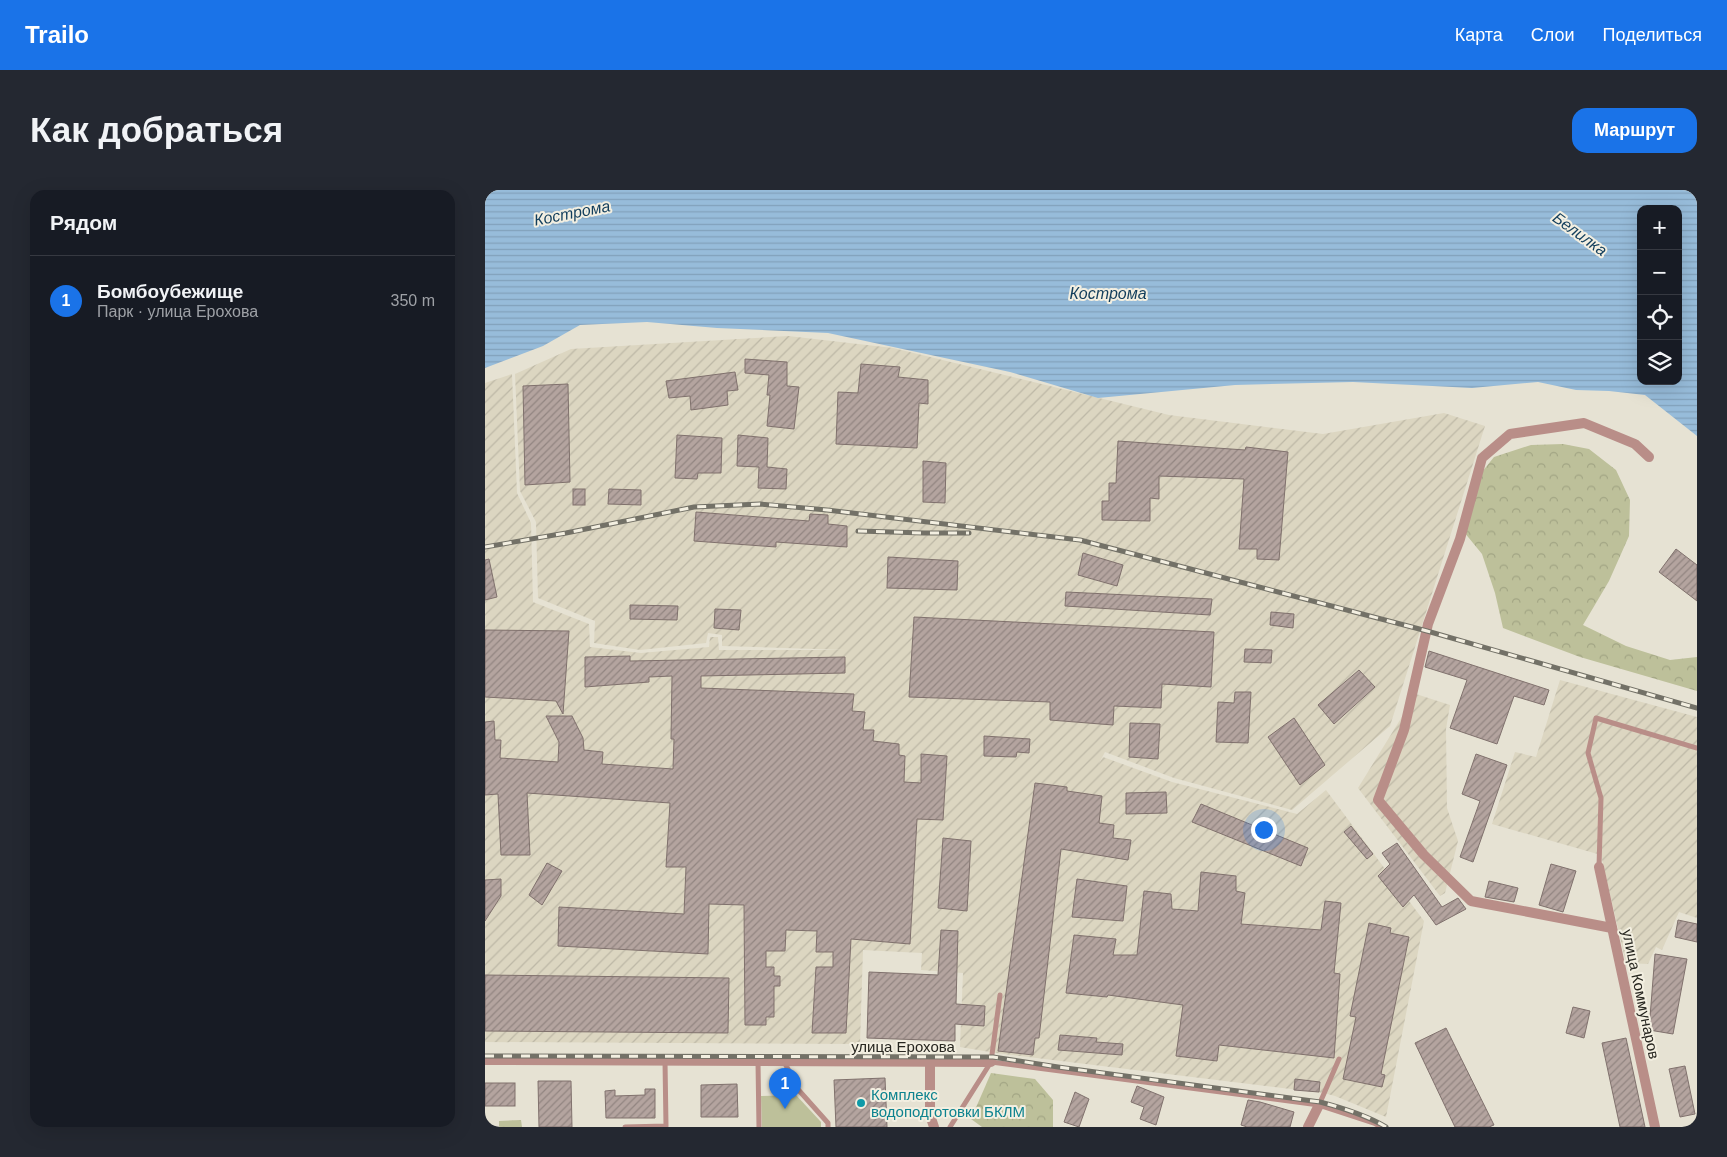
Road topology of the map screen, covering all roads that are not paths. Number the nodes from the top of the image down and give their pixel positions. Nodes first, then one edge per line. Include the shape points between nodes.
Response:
1 (1649, 457) dead end
2 (1697, 748) edge
3 (1599, 867) joint
4 (1612, 928) junction
5 (1000, 994) dead end
6 (1339, 1059) dead end
7 (485, 1060) edge
8 (665, 1061) junction
9 (758, 1061) junction
10 (784, 1061) junction
11 (930, 1062) junction
12 (991, 1062) junction
13 (1319, 1105) junction
14 (625, 1127) edge
15 (759, 1127) edge
16 (828, 1127) edge
17 (934, 1127) edge
18 (950, 1127) edge
19 (1308, 1127) edge
20 (1381, 1127) edge
21 (1655, 1127) edge

1 - 4 street via 1635,444 1584,423 1511,434 1482,458 1460,539 1428,624 1404,730 1378,800 1424,855 1471,901
2 - 3 lane via 1596,718 1589,753 1601,798
3 - 4 street, улица Коммунаров
4 - 21 street, улица Коммунаров
5 - 12 lane
6 - 13 lane
7 - 8 street, улица Ерохова
8 - 9 street, улица Ерохова
8 - 14 lane via 666,1126
9 - 10 street, улица Ерохова
9 - 15 lane
10 - 11 street, улица Ерохова
10 - 16 lane via 795,1086 828,1123
11 - 12 street, улица Ерохова
11 - 17 street via 930,1115
12 - 13 lane, улица Ерохова
12 - 18 lane
13 - 19 street
13 - 20 lane, улица Ерохова

